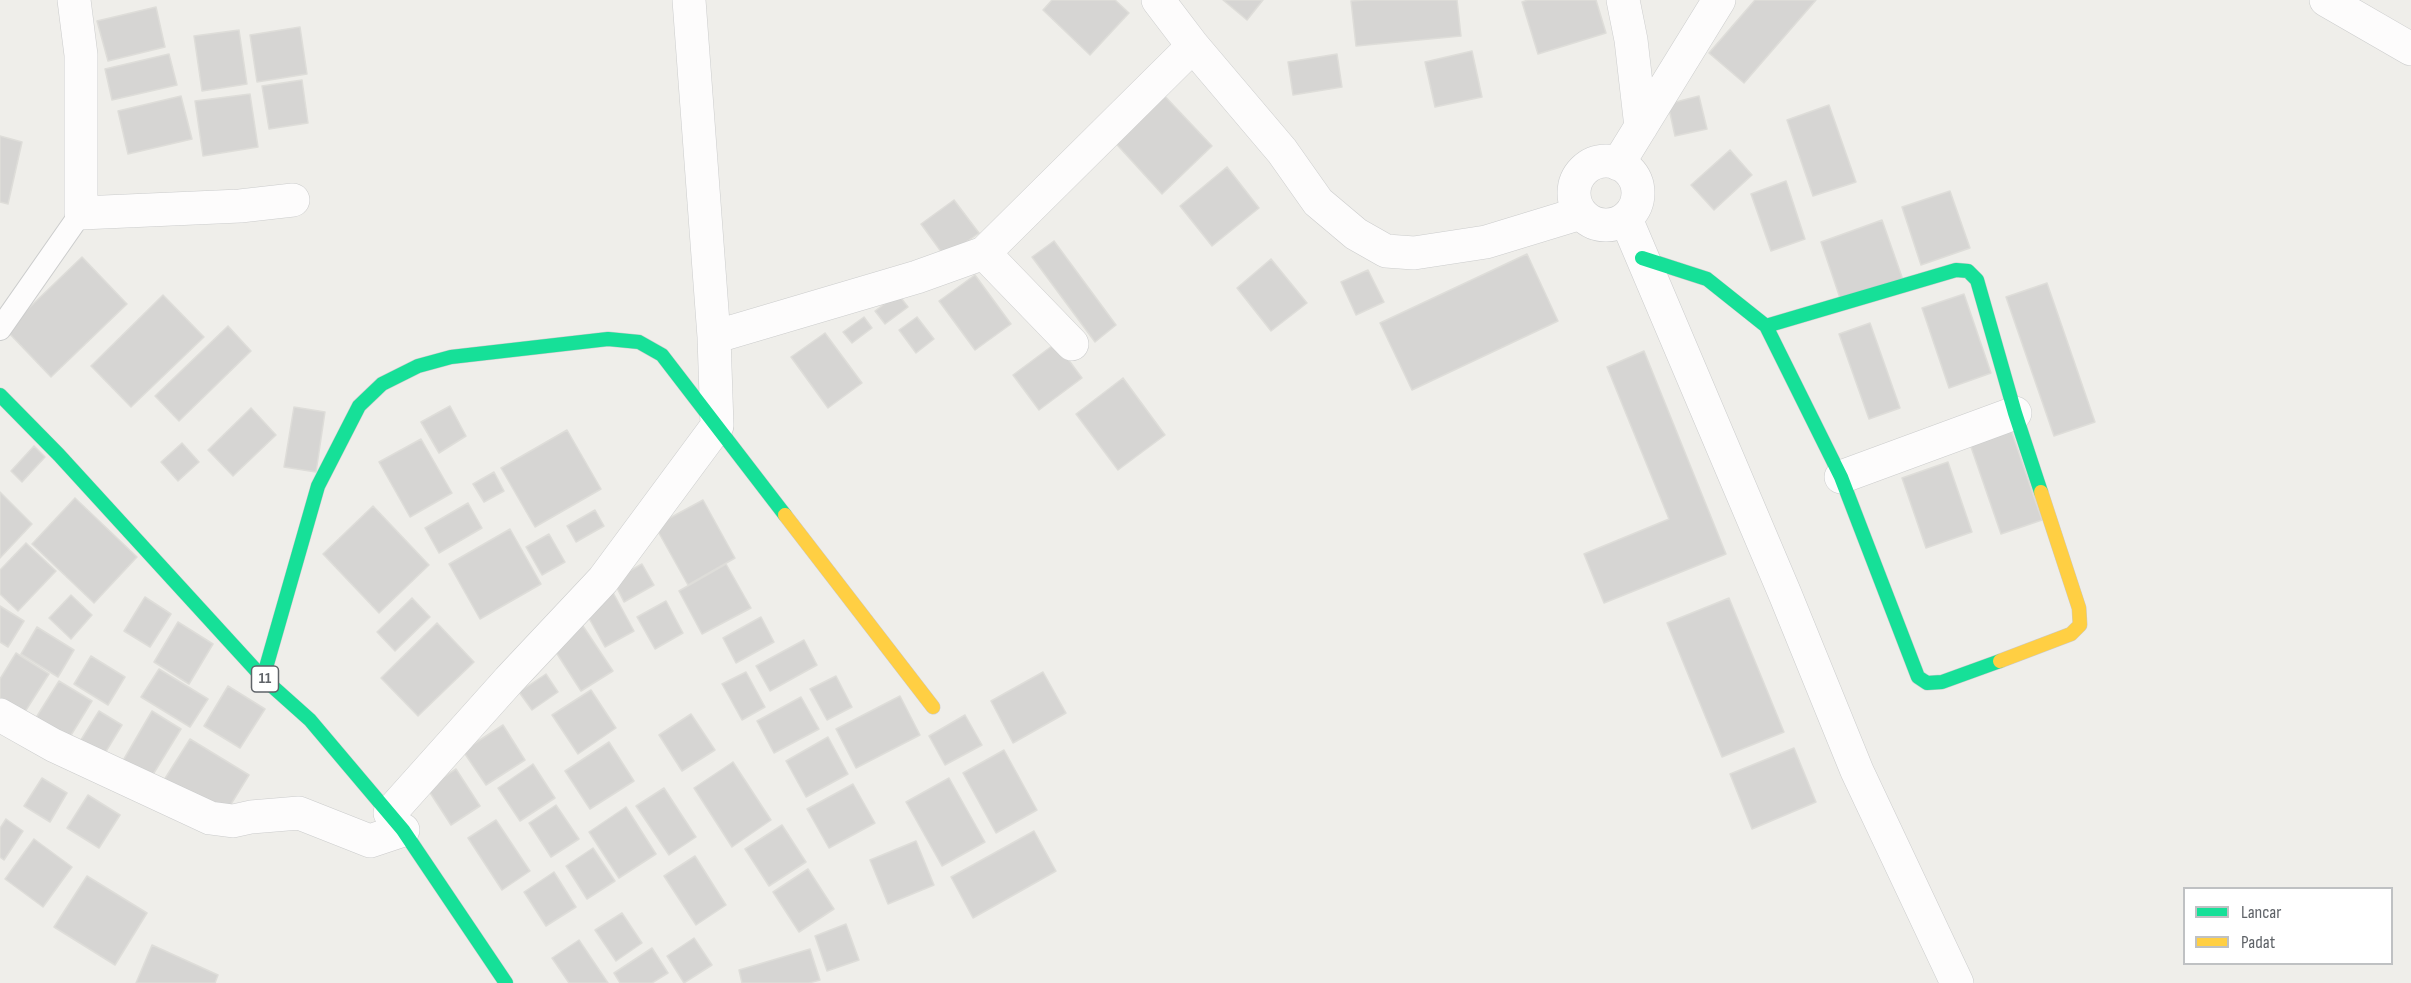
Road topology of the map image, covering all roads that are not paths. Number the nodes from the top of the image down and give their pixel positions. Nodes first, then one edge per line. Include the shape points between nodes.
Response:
1 (74, 0) edge
2 (689, 0) edge
3 (1158, 0) edge
4 (1623, 0) edge
5 (1719, 0) edge
6 (2326, 0) edge
7 (1193, 46) junction
8 (2411, 49) edge
9 (1641, 127) junction
10 (1618, 164) junction
11 (293, 200) dead end
12 (81, 213) junction
13 (1581, 213) junction
14 (1626, 219) junction
15 (984, 253) junction
16 (1642, 258) junction
17 (1766, 326) junction
18 (0, 329) edge
19 (714, 337) junction
20 (1072, 344) dead end
21 (0, 395) edge
22 (2015, 413) junction
23 (717, 426) junction
24 (1841, 477) junction
25 (263, 678) junction
26 (933, 707) dead end
27 (0, 715) edge
28 (396, 822) junction
29 (506, 983) edge
30 (1957, 983) edge

1 - 12 street via 81,55
2 - 19 street
3 - 7 street
4 - 9 street
5 - 9 street
6 - 8 street
7 - 13 street via 1282,151 1318,201 1356,234 1386,250 1414,253 1486,242
7 - 15 street
9 - 10 street
10 - 13 street via 1598,162 1578,177 1575,201
10 - 14 street via 1636,182 1634,209
11 - 12 street
12 - 18 lane
13 - 14 street via 1602,225
14 - 16 street
15 - 19 street via 917,277
15 - 20 street
16 - 17 main road via 1707,279
16 - 30 street via 1857,771
17 - 22 main road via 1956,270 1968,271 1977,280
17 - 24 main road
19 - 23 street
21 - 25 main road, 11
22 - 24 street
22 - 24 main road via 2079,609 2080,625 2071,634 1953,678 1928,683 1918,677
23 - 25 main road via 662,355 639,342 608,339 451,357 418,366 382,384 359,406 318,486
23 - 26 main road
23 - 28 street via 603,580 509,680
25 - 28 main road, 11 via 310,720
27 - 28 street via 53,745 210,818 233,821 299,813 370,841
28 - 29 main road, 11

